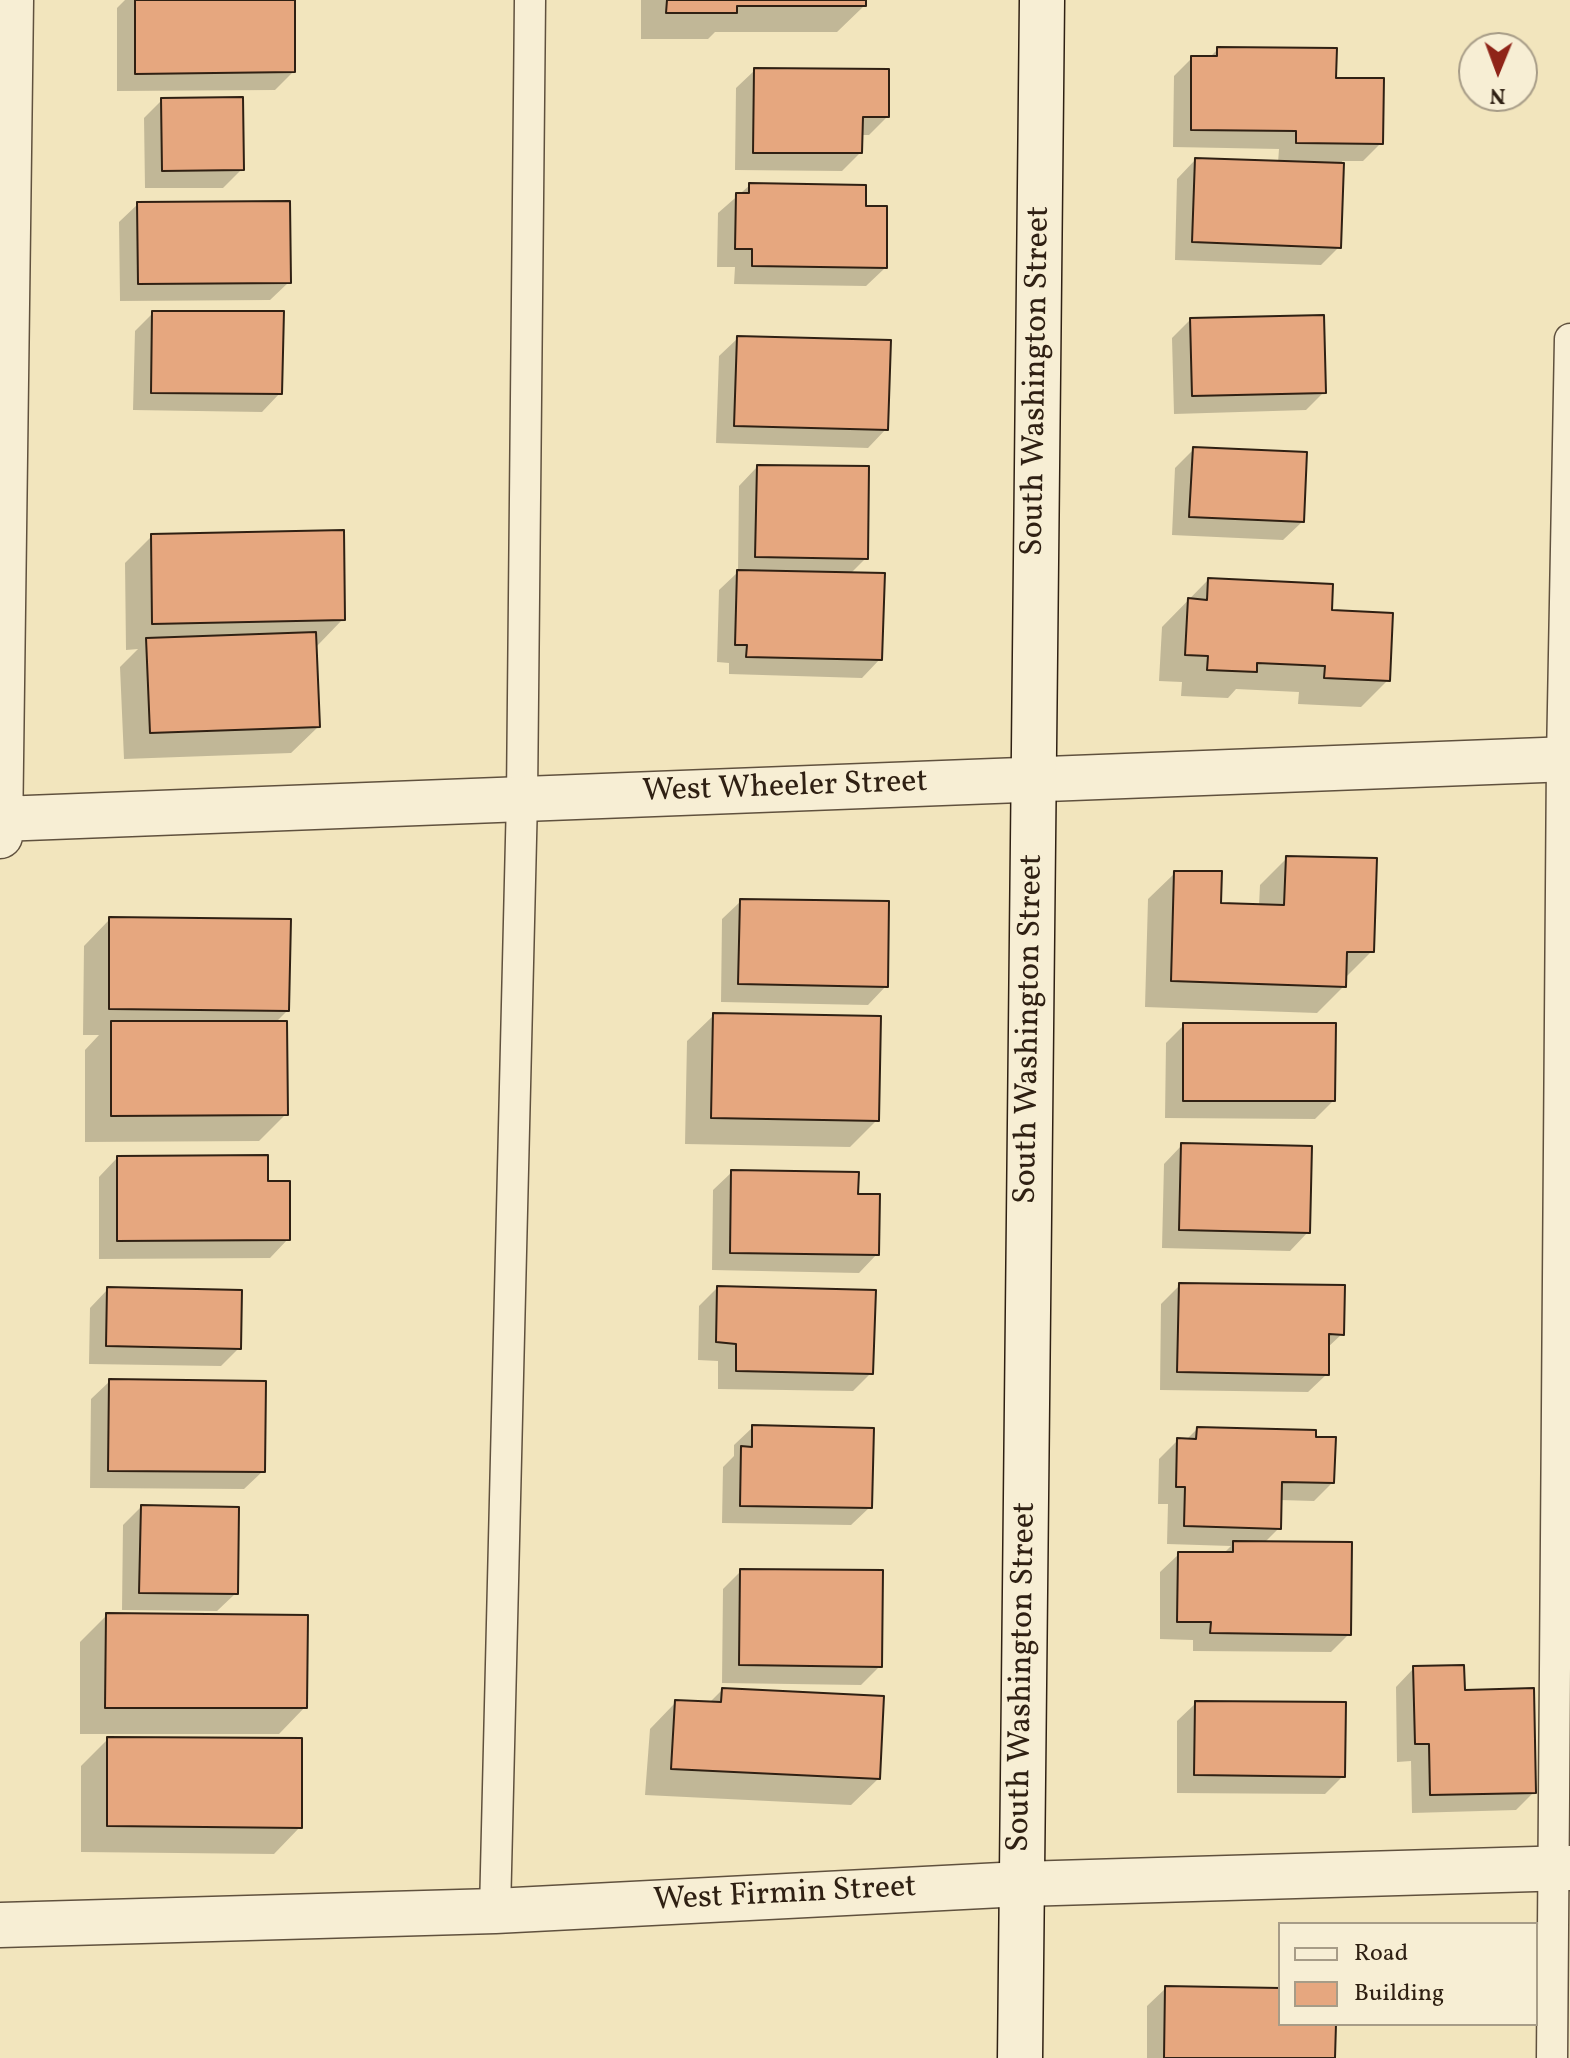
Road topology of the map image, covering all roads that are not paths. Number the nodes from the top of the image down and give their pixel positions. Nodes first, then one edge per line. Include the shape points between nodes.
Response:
1 (11, 0) edge
2 (530, 0) edge
3 (1042, 0) edge
4 (1570, 339) edge
5 (1566, 759) edge
6 (1034, 778) junction
7 (522, 798) junction
8 (0, 819) edge
9 (0, 836) edge
10 (1562, 1868) edge
11 (1021, 1884) junction
12 (495, 1911) junction
13 (0, 1925) edge
14 (1020, 2058) edge
15 (1552, 2058) edge

1 - 8 street
2 - 7 lane
3 - 6 street, South Washington Street
4 - 5 lane
5 - 6 street, West Wheeler Street
5 - 10 lane
6 - 7 street, West Wheeler Street
6 - 11 street, South Washington Street
7 - 8 street, West Wheeler Street
7 - 12 lane
8 - 9 street
10 - 11 street, West Firmin Street
10 - 15 lane
11 - 12 street, West Firmin Street
11 - 14 street, South Washington Street
12 - 13 street, West Firmin Street

